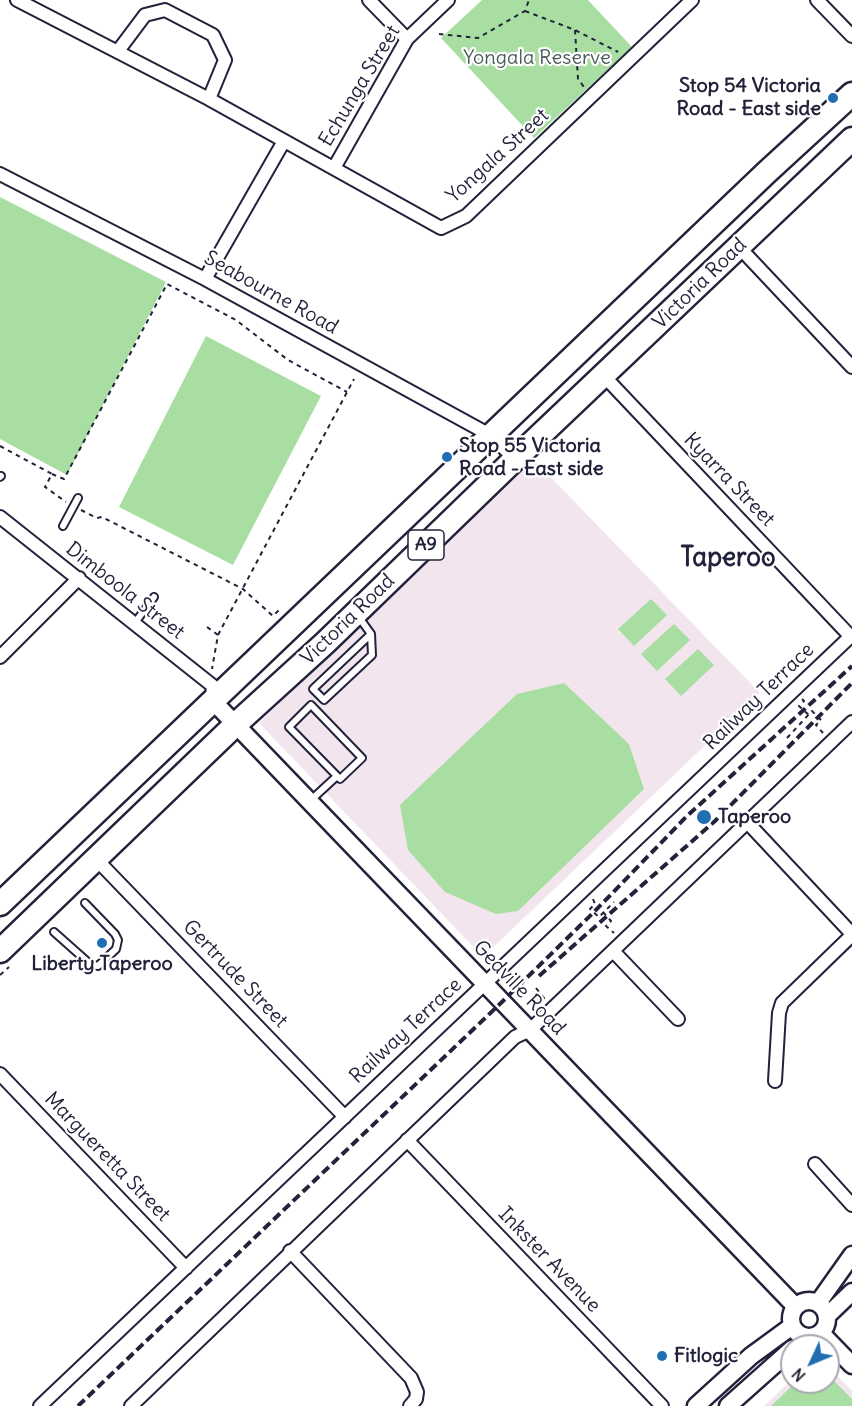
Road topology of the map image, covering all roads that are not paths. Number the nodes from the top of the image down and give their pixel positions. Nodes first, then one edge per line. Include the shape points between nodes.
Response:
1 (16, 0) edge
2 (369, 0) edge
3 (448, 0) edge
4 (692, 0) edge
5 (817, 0) edge
6 (852, 36) edge
7 (407, 39) junction
8 (118, 51) junction
9 (852, 94) edge
10 (209, 99) junction
11 (852, 139) edge
12 (284, 141) junction
13 (334, 168) junction
14 (0, 174) edge
15 (739, 247) junction
16 (206, 279) junction
17 (852, 368) edge
18 (604, 376) junction
19 (490, 435) junction
20 (515, 459) junction
21 (78, 498) dead end
22 (0, 518) edge
23 (63, 526) dead end
24 (79, 578) junction
25 (154, 597) dead end
26 (356, 613) junction
27 (134, 624) junction
28 (371, 634) junction
29 (851, 636) edge
30 (0, 657) edge
31 (212, 700) junction
32 (852, 722) edge
33 (236, 724) junction
34 (337, 776) junction
35 (311, 801) junction
36 (747, 822) junction
37 (96, 859) junction
38 (84, 903) dead end
39 (0, 904) edge
40 (54, 932) dead end
41 (852, 935) edge
42 (0, 951) edge
43 (613, 951) junction
44 (486, 983) junction
45 (678, 1019) dead end
46 (530, 1030) junction
47 (0, 1074) edge
48 (775, 1081) dead end
49 (345, 1117) junction
50 (407, 1140) junction
51 (815, 1164) dead end
52 (852, 1205) edge
53 (291, 1251) junction
54 (852, 1255) edge
55 (186, 1268) junction
56 (852, 1292) edge
57 (795, 1306) junction
58 (822, 1310) junction
59 (792, 1326) junction
60 (799, 1334) edge
61 (814, 1334) edge
62 (780, 1360) edge
63 (40, 1406) edge
64 (131, 1406) edge
65 (410, 1406) edge
66 (662, 1406) edge
67 (696, 1406) edge
68 (728, 1406) edge

1 - 8 street, Yongala Street
2 - 7 street
3 - 7 street, Echunga Street
4 - 13 street, Yongala Street via 466,216 441,228
5 - 6 street
7 - 13 street, Echunga Street
8 - 10 street, Yongala Street
8 - 10 street via 145,15 165,10 213,35 225,60
9 - 19 highway, Victoria Road / A9
10 - 12 street, Yongala Street
11 - 15 highway, Victoria Road / A9
12 - 13 street, Yongala Street
12 - 16 street
14 - 16 street, Seabourne Road
15 - 17 street
15 - 18 highway, Victoria Road / A9
16 - 19 street, Seabourne Road
18 - 20 highway, Victoria Road / A9
18 - 29 street, Kyarra Street
19 - 20 street, Seabourne Road
19 - 31 highway, Victoria Road / A9
20 - 26 highway, Victoria Road / A9
21 - 23 lane
22 - 24 street, Dimboola Street
24 - 27 street, Dimboola Street
24 - 30 street
25 - 27 lane
26 - 28 lane
26 - 33 highway, Victoria Road / A9
27 - 31 street, Dimboola Street via 213,686
28 - 28 lane via 372,655 324,700 313,689
29 - 44 street, Railway Terrace
31 - 33 street, Gedville Road
31 - 39 highway, Victoria Road / A9
32 - 36 street
33 - 35 street, Gedville Road
33 - 37 highway, Victoria Road / A9
34 - 34 lane via 340,779 362,758 311,705 289,727
34 - 35 lane
35 - 44 street, Gedville Road
36 - 41 street
36 - 43 street
37 - 42 highway, Victoria Road / A9
37 - 49 street, Gertrude Street
38 - 40 lane via 115,934 116,949 98,966 90,964
41 - 48 street via 782,1003 778,1013
43 - 45 street
43 - 46 street
44 - 46 street, Gedville Road
44 - 49 street, Railway Terrace
46 - 50 street via 514,1037
46 - 57 street, Gedville Road
47 - 55 street, Margueretta Street
49 - 55 street, Railway Terrace
50 - 53 street
50 - 66 street, Inkster Avenue
51 - 52 street
53 - 64 street
53 - 65 street via 411,1378 417,1392
54 - 58 street
55 - 63 street, Railway Terrace
56 - 58 street
57 - 58 street via 807,1301
57 - 59 street via 790,1316
58 - 61 street via 827,1322
59 - 60 street
59 - 67 street via 751,1356
62 - 68 street

